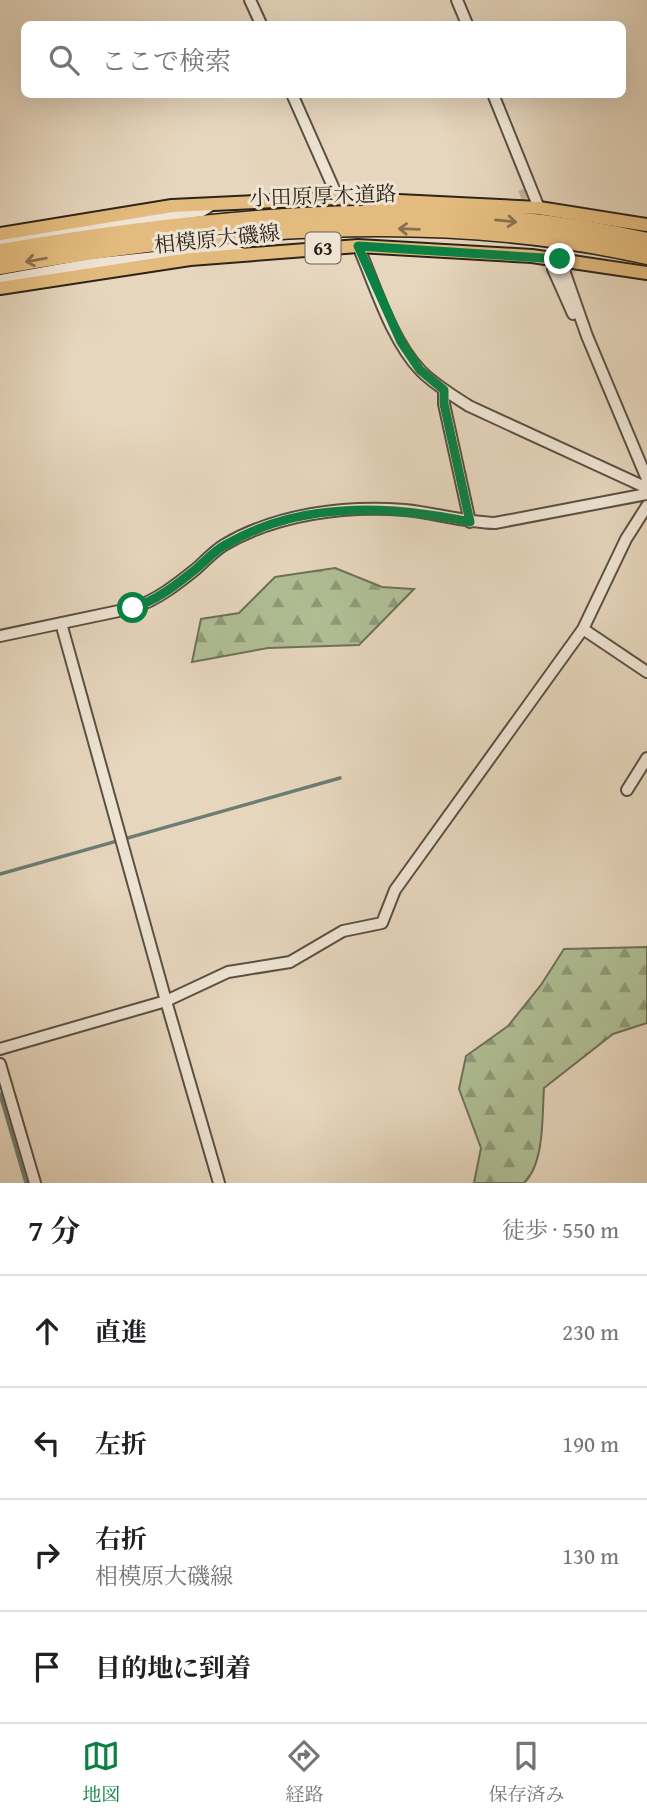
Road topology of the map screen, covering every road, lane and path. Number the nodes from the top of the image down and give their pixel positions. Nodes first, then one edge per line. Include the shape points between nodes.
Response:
1 (250, 0) edge
2 (457, 0) edge
3 (260, 21) edge
4 (466, 21) edge
5 (294, 98) edge
6 (494, 98) edge
7 (498, 109) junction
8 (523, 189) tunnel mouth
9 (338, 198) junction
10 (214, 204) junction
11 (539, 208) junction
12 (647, 225) edge
13 (0, 234) edge
14 (647, 241) edge
15 (0, 242) edge
16 (358, 246) junction
17 (0, 252) edge
18 (246, 255) junction
19 (647, 256) edge
20 (557, 264) junction
21 (0, 266) edge
22 (647, 273) edge
23 (0, 281) edge
24 (0, 288) edge
25 (444, 390) junction
26 (647, 479) edge
27 (647, 488) edge
28 (647, 494) edge
29 (647, 506) edge
30 (470, 522) junction
31 (61, 623) junction
32 (583, 629) junction
33 (0, 636) edge
34 (647, 672) edge
35 (647, 758) edge
36 (627, 789) dead end
37 (166, 1001) junction
38 (0, 1049) edge
39 (0, 1064) edge
40 (35, 1183) edge
41 (219, 1183) edge

1 - 3 street
2 - 4 street
5 - 9 street
6 - 7 street
7 - 8 street
7 - 11 street
9 - 10 main road, 相模原大磯線
9 - 11 main road, 相模原大磯線
10 - 13 main road, 相模原大磯線 via 172,206
10 - 15 street via 202,211
11 - 12 main road, 相模原大磯線
17 -> 14 highway, 小田原厚木道路 via 183,225 369,214 492,219
16 - 18 main road, 相模原大磯線 / 63
16 - 20 main road, 相模原大磯線 / 63
16 - 25 street via 401,342 420,370
18 - 23 street via 230,249 90,264
18 - 24 main road, 相模原大磯線 / 63
19 -> 21 highway, 小田原厚木道路 via 477,232 370,228 184,240
20 - 22 main road, 相模原大磯線 / 63
20 - 26 street
25 - 27 street via 469,406
25 - 30 street
28 - 30 street via 495,523
29 - 32 street
30 - 31 street via 404,510 307,513 223,545 147,603
31 - 33 street
31 - 37 street
32 - 34 street
32 - 37 street via 395,890 382,923 343,931 290,962 228,972
35 - 36 street
37 - 38 street
37 - 41 street
39 - 40 street

